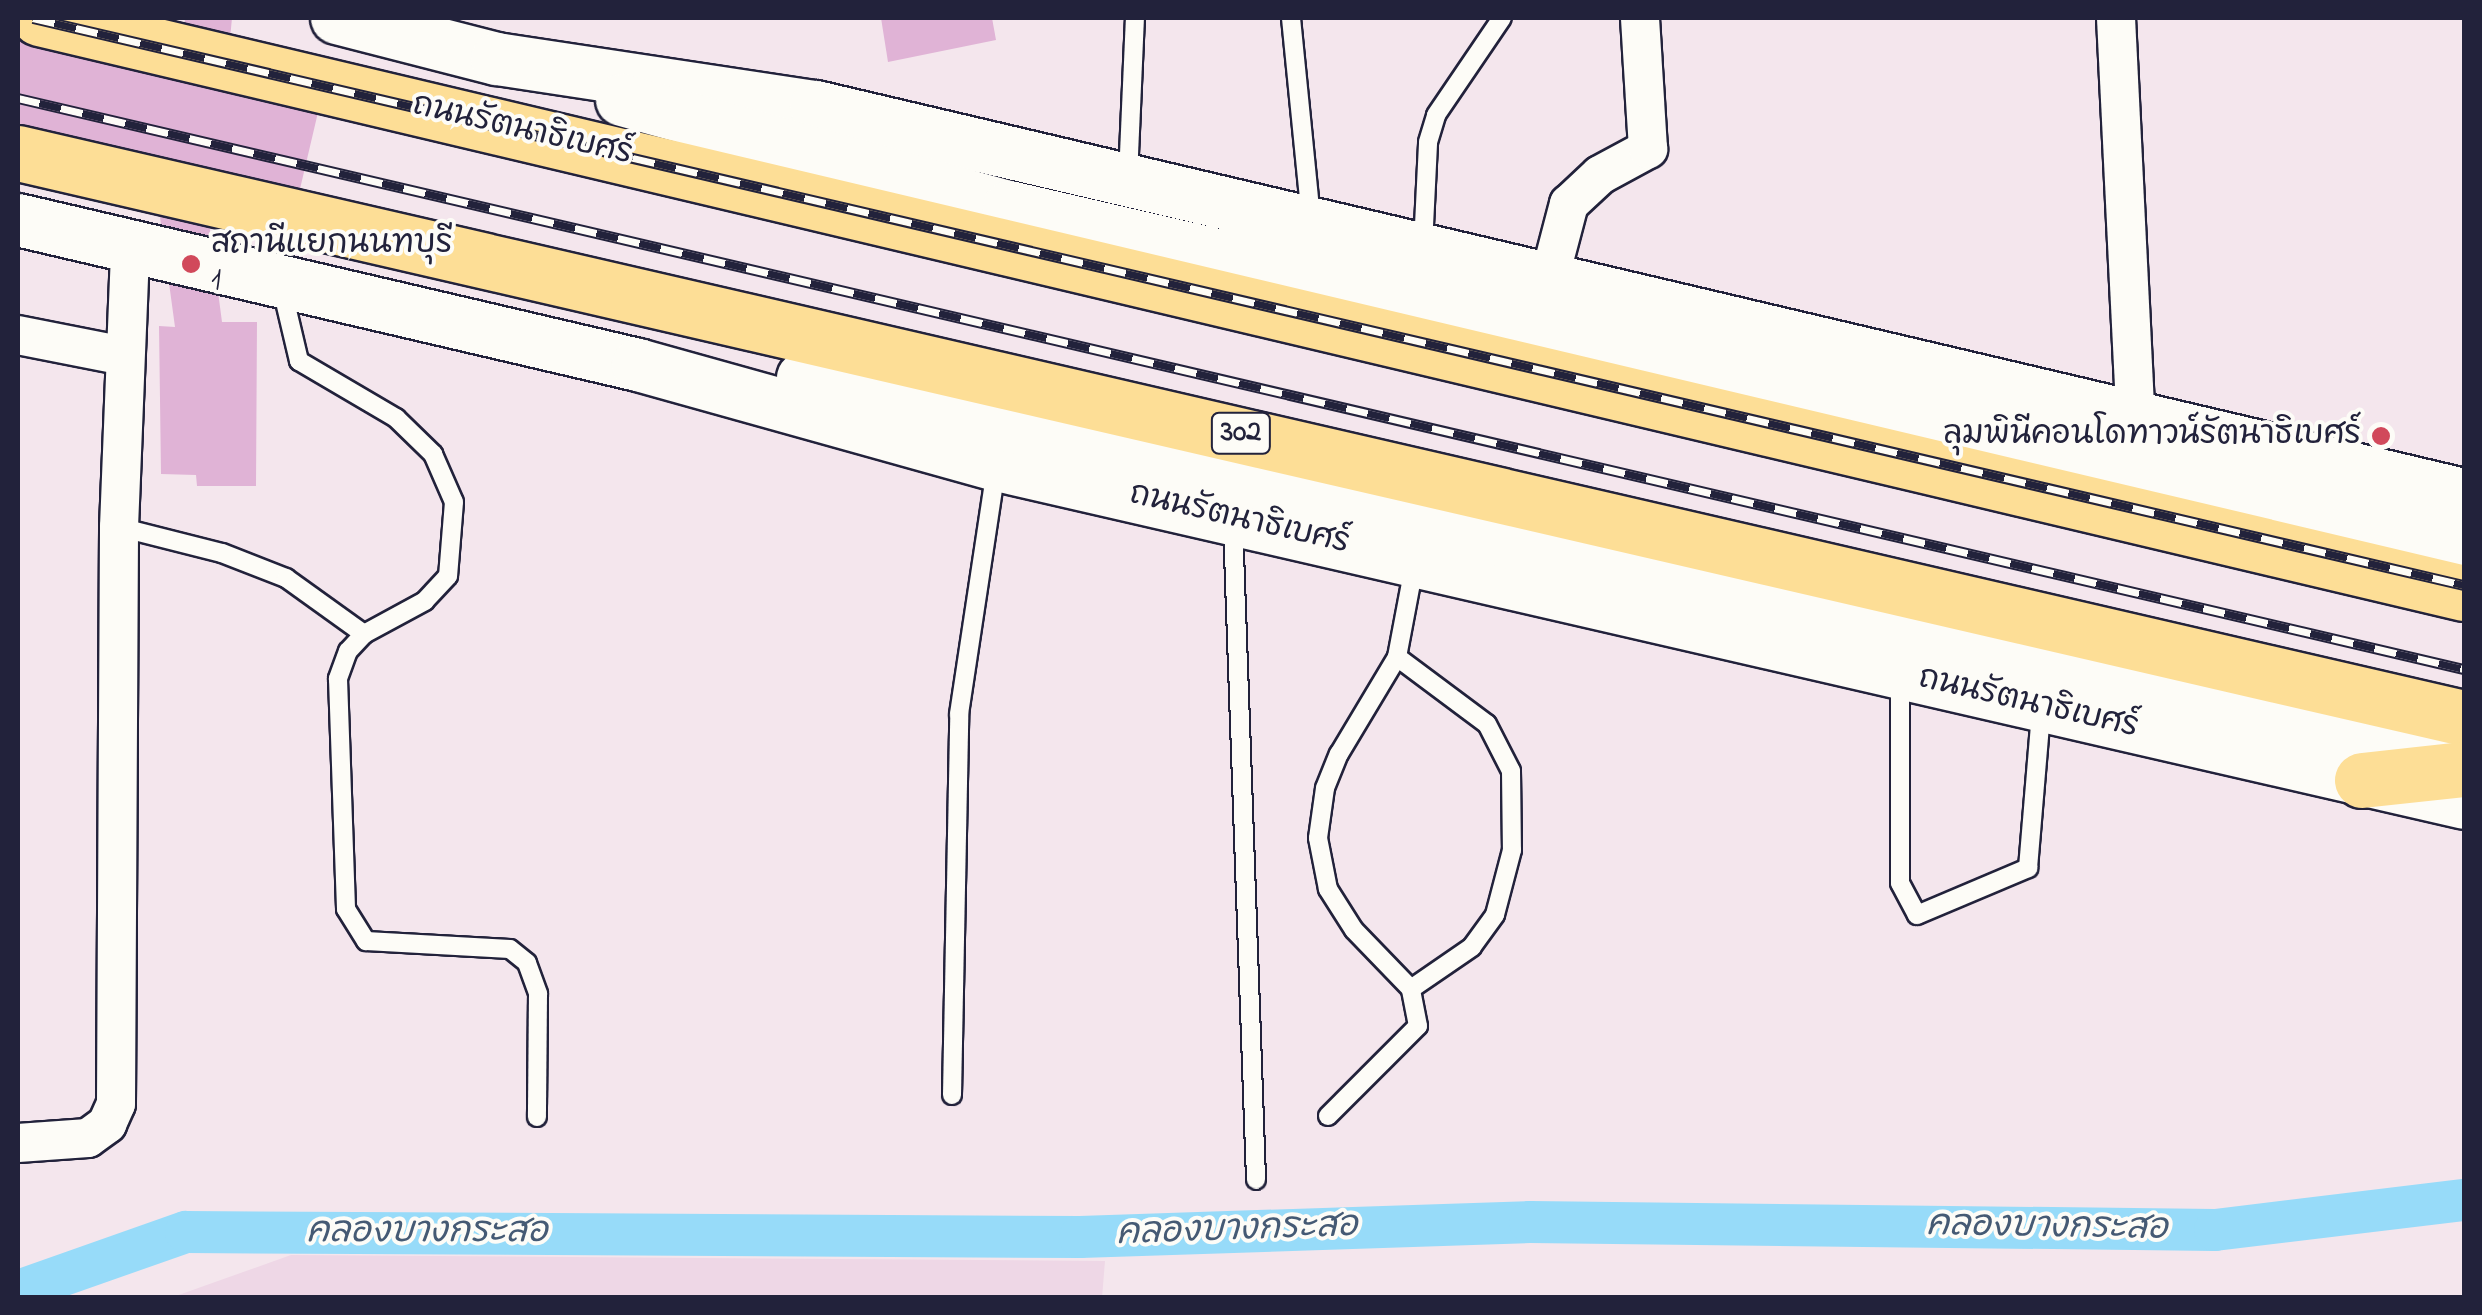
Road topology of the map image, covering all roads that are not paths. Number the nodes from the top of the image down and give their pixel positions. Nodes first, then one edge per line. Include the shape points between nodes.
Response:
1 (39, 18) edge
2 (337, 18) edge
3 (1135, 18) edge
4 (1291, 18) edge
5 (1502, 18) edge
6 (1640, 18) edge
7 (2116, 18) edge
8 (497, 59) junction
9 (18, 152) edge
10 (1128, 180) junction
11 (18, 220) edge
12 (1311, 224) junction
13 (130, 249) junction
14 (1423, 252) junction
15 (1549, 280) junction
16 (280, 284) junction
17 (18, 335) edge
18 (859, 342) junction
19 (124, 356) junction
20 (638, 365) junction
21 (952, 408) junction
22 (2136, 420) junction
23 (997, 465) junction
24 (2464, 494) edge
25 (1232, 518) junction
26 (119, 528) junction
27 (1415, 562) junction
28 (2460, 578) edge
29 (364, 634) junction
30 (1396, 657) junction
31 (1900, 676) junction
32 (2041, 707) junction
33 (2464, 718) edge
34 (2464, 758) edge
35 (2464, 769) edge
36 (2362, 780) junction
37 (2464, 804) edge
38 (1411, 989) junction
39 (952, 1095) dead end
40 (1328, 1116) dead end
41 (536, 1117) dead end
42 (18, 1143) edge
43 (1256, 1180) dead end

1 - 28 main road, ถนนรัตนาธิเบศร์
2 - 8 main road, ถนนรัตนาธิเบศร์
3 - 10 lane
4 - 12 lane
5 - 14 lane via 1436,115 1428,142
6 - 15 street via 1648,149 1600,175 1569,204
7 - 22 street
8 - 10 main road, ถนนรัตนาธิเบศร์ via 816,107
8 - 28 main road via 719,132
9 - 18 main road, 302
10 - 12 main road, ถนนรัตนาธิเบศร์
11 - 13 main road, ถนนรัตนาธิเบศร์
12 - 14 main road, ถนนรัตนาธิเบศร์
13 - 16 main road, ถนนรัตนาธิเบศร์
13 - 19 street
14 - 15 main road, ถนนรัตนาธิเบศร์
15 - 22 main road, ถนนรัตนาธิเบศร์
16 - 20 main road, ถนนรัตนาธิเบศร์
16 - 29 lane via 299,361 396,418 433,454 454,502 448,576 425,601
17 - 19 street
18 - 21 main road
18 - 33 main road, 302
19 - 26 street
20 - 21 main road via 751,367
20 - 23 main road, ถนนรัตนาธิเบศร์
21 - 34 main road via 2426,756
22 - 24 main road, ถนนรัตนาธิเบศร์
23 - 25 main road, ถนนรัตนาธิเบศร์
23 - 39 lane via 959,714
25 - 27 main road, ถนนรัตนาธิเบศร์
25 - 43 lane
26 - 29 lane via 222,553 286,578
26 - 42 street via 116,1104 107,1124 88,1138
27 - 30 lane
27 - 31 main road, ถนนรัตนาธิเบศร์
29 - 41 lane via 348,651 338,679 346,909 366,940 510,949 528,963 538,994
30 - 38 lane via 1339,754 1325,788 1318,838 1328,889 1354,930
30 - 38 lane via 1487,724 1511,770 1512,850 1495,914 1472,947
31 - 32 main road, ถนนรัตนาธิเบศร์
31 - 32 lane via 1900,883 1917,915 2028,868
32 - 36 main road, ถนนรัตนาธิเบศร์
35 - 36 main road
36 - 37 main road, ถนนรัตนาธิเบศร์
38 - 40 lane via 1418,1026

